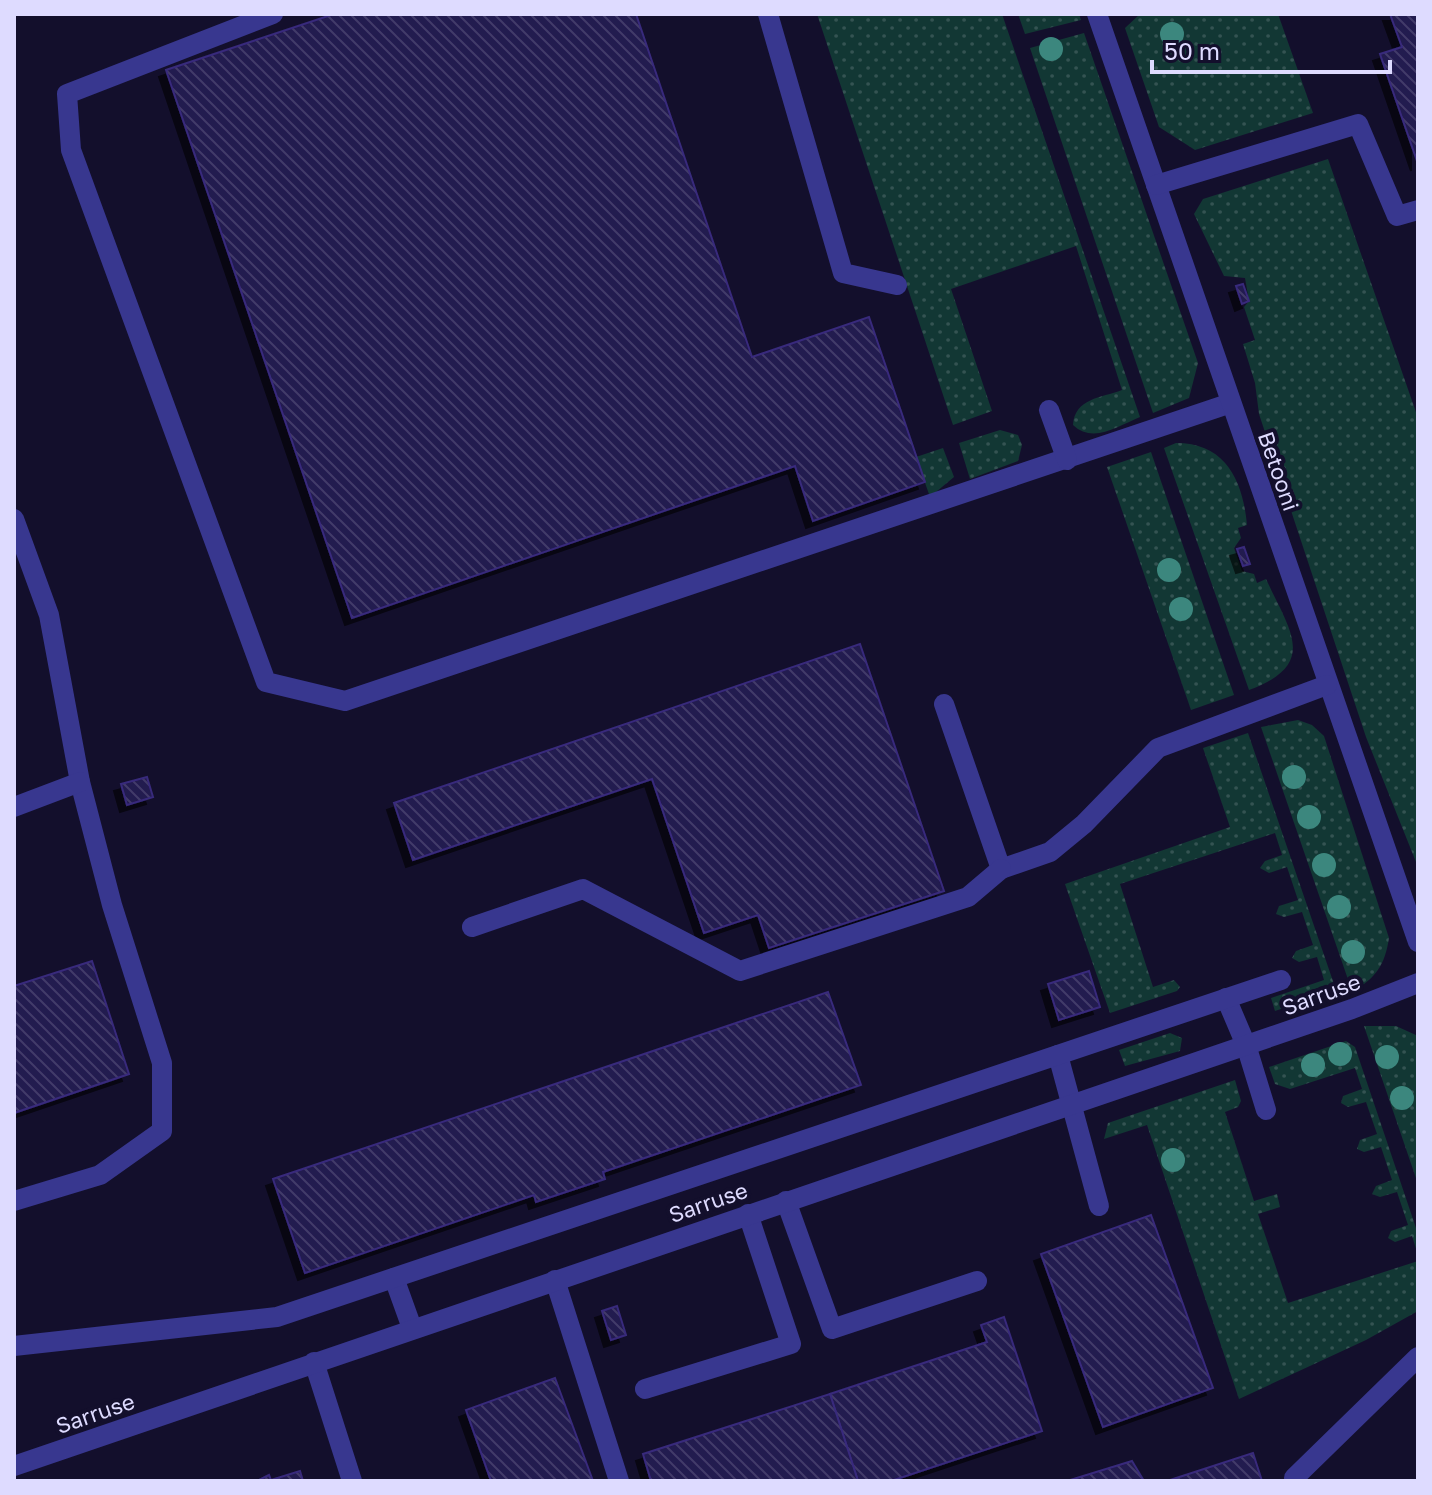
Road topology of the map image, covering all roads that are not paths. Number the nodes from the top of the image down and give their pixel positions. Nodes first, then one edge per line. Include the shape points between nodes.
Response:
1 (273, 14) edge
2 (768, 14) edge
3 (1097, 14) edge
4 (1156, 185) junction
5 (1418, 210) edge
6 (897, 285) dead end
7 (1231, 403) junction
8 (1049, 410) dead end
9 (1067, 460) junction
10 (14, 519) edge
11 (1327, 685) junction
12 (944, 704) dead end
13 (80, 782) junction
14 (14, 807) edge
15 (1001, 869) junction
16 (472, 927) dead end
17 (1418, 942) edge
18 (1281, 980) dead end
19 (1418, 983) edge
20 (1226, 998) junction
21 (1246, 1045) junction
22 (1058, 1055) junction
23 (1070, 1104) junction
24 (1266, 1110) dead end
25 (14, 1201) edge
26 (786, 1201) junction
27 (1099, 1206) dead end
28 (748, 1214) junction
29 (394, 1278) junction
30 (555, 1280) junction
31 (977, 1281) dead end
32 (412, 1328) junction
33 (14, 1346) edge
34 (1418, 1357) edge
35 (314, 1362) junction
36 (645, 1389) dead end
37 (14, 1466) edge
38 (1294, 1478) dead end
39 (352, 1481) edge
40 (619, 1481) edge

1 - 9 street via 67,94 71,150 266,682 345,701
2 - 6 street via 843,273
3 - 4 street, Betooni
4 - 5 street via 1358,124 1397,216
4 - 7 street, Betooni
7 - 9 street
7 - 11 street, Betooni
8 - 9 street
10 - 13 street via 49,615
11 - 15 street via 1158,748 1050,852
11 - 17 street, Betooni
12 - 15 street
13 - 14 street
13 - 25 street via 162,1063 162,1131 100,1175
15 - 16 street via 968,897 740,971 583,889
18 - 20 street
19 - 21 street, Sarruse
20 - 21 street
20 - 22 street
21 - 23 street, Sarruse
21 - 24 street
22 - 23 street
22 - 29 street
23 - 26 street, Sarruse
23 - 27 street
26 - 28 street, Sarruse
26 - 31 street via 832,1329
28 - 30 street, Sarruse
28 - 36 street via 791,1344
29 - 32 street
29 - 33 street via 277,1317
30 - 32 street, Sarruse
30 - 40 street
32 - 35 street, Sarruse
34 - 38 street
35 - 37 street, Sarruse
35 - 39 street

